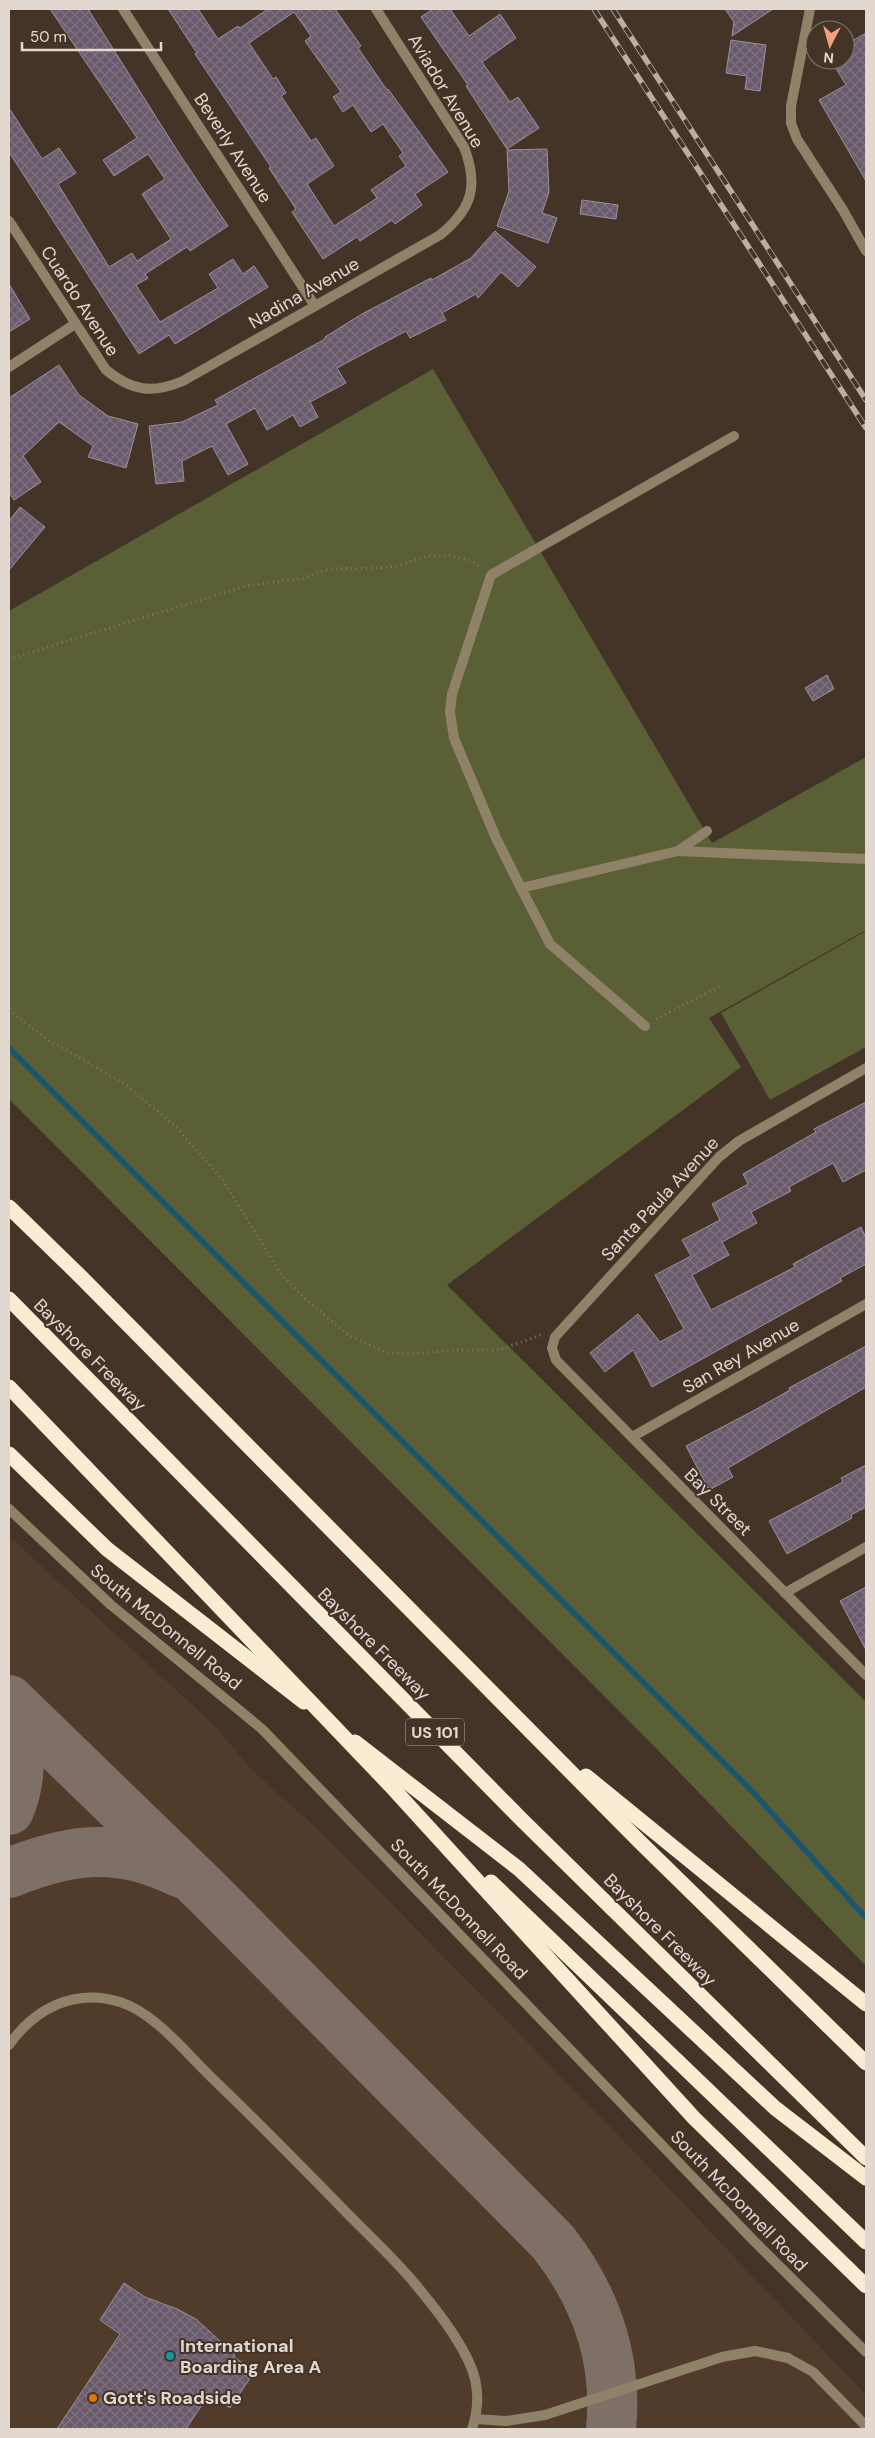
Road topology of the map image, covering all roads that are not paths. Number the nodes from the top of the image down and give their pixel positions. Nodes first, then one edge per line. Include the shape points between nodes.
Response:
1 (123, 9) edge
2 (376, 9) edge
3 (810, 9) edge
4 (470, 196) joint
5 (9, 221) edge
6 (865, 244) edge
7 (315, 306) junction
8 (75, 324) junction
9 (9, 367) edge
10 (134, 387) joint
11 (734, 436) dead end
12 (707, 830) dead end
13 (678, 851) junction
14 (866, 859) edge
15 (521, 888) junction
16 (645, 1026) road end
17 (866, 1068) edge
18 (9, 1207) edge
19 (9, 1300) edge
20 (866, 1304) edge
21 (552, 1348) joint
22 (9, 1387) edge
23 (632, 1437) junction
24 (9, 1454) edge
25 (9, 1509) edge
26 (866, 1547) edge
27 (785, 1593) junction
28 (866, 1675) edge
29 (525, 1727) junction
30 (389, 1784) junction
31 (866, 2004) edge
32 (9, 2045) edge
33 (866, 2063) edge
34 (866, 2158) edge
35 (866, 2178) edge
36 (866, 2242) edge
37 (866, 2286) edge
38 (866, 2352) edge
39 (474, 2424) edge
40 (866, 2426) edge

1 - 7 street, Beverly Avenue
2 - 4 street, Aviador Avenue via 464,147 469,161
3 - 6 street via 790,106 791,124 797,139
4 - 7 street, Nadina Avenue via 454,223 440,235
5 - 8 street, Cuardo Avenue
7 - 10 street, Nadina Avenue via 183,381 152,389
8 - 9 street
8 - 10 street, Cuardo Avenue via 106,370
11 - 15 street via 491,575 456,676 450,712 454,738
12 - 13 street
13 - 14 street
13 - 15 street
15 - 16 street via 550,944
17 - 21 street, Santa Paula Avenue via 739,1140 719,1157 555,1337
18 - 29 highway via 81,1276
19 - 34 highway, Bayshore Freeway / US 101 via 515,1813
20 - 23 street, San Rey Avenue
21 - 23 street, Bay Street via 556,1360
22 - 30 highway, bridge
23 - 27 street, Bay Street
24 - 35 highway via 107,1550 519,1869 775,2108
25 - 38 street, South McDonnell Road via 111,1605 262,1729 754,2241
26 - 27 street
27 - 28 street, Bay Street
29 - 31 highway
29 - 33 highway
30 - 36 highway
30 - 37 highway via 694,2118
32 - 39 street via 37,2014 76,1998 122,2002 152,2019 255,2119 416,2286 448,2327 468,2360 478,2393
39 - 40 street via 539,2416 722,2357 755,2351 788,2358 813,2372

